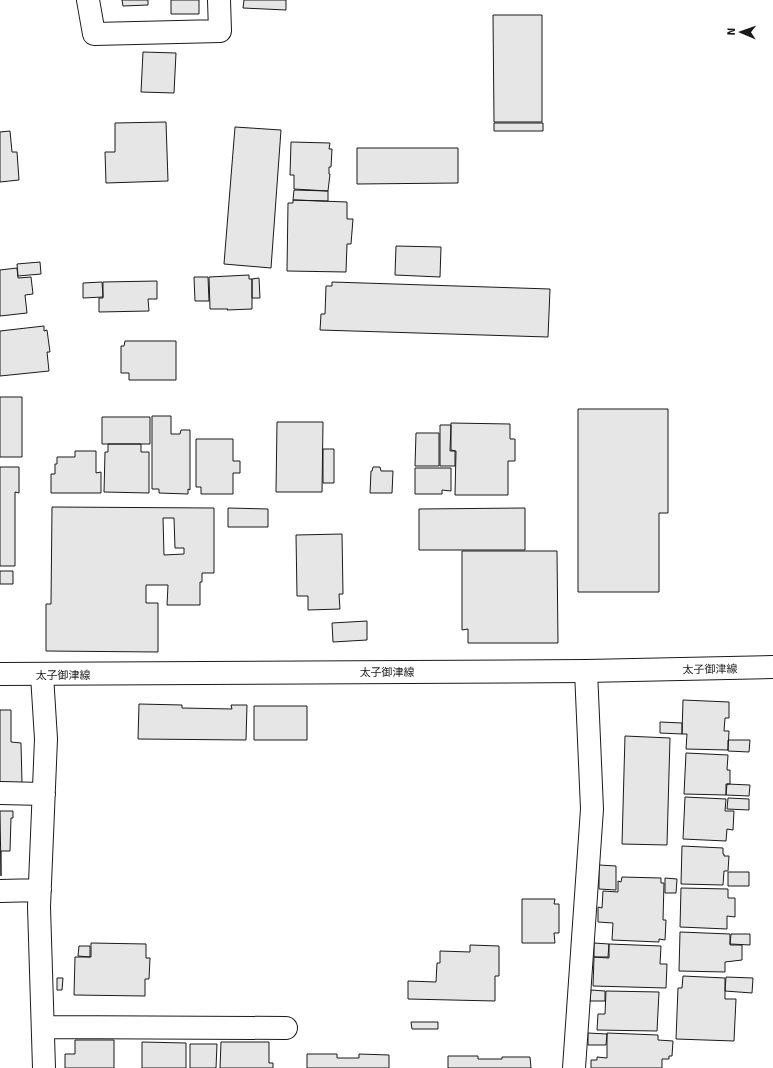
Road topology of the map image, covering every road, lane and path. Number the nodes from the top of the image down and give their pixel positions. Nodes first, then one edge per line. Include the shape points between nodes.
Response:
1 (88, 0) edge
2 (219, 0) edge
3 (773, 667) edge
4 (586, 671) junction
5 (0, 674) edge
6 (42, 675) junction
7 (0, 793) edge
8 (44, 794) junction
9 (40, 890) junction
10 (0, 891) edge
11 (43, 1027) junction
12 (286, 1028) dead end
13 (44, 1068) edge
14 (574, 1068) edge

1 - 2 street via 94,34 220,31
3 - 4 street, 太子御津線
4 - 6 street, 太子御津線
4 - 14 street via 592,809
5 - 6 street, 太子御津線
6 - 8 street via 46,739
7 - 8 street
8 - 9 street
9 - 10 street
9 - 11 street
11 - 12 street
11 - 13 street

